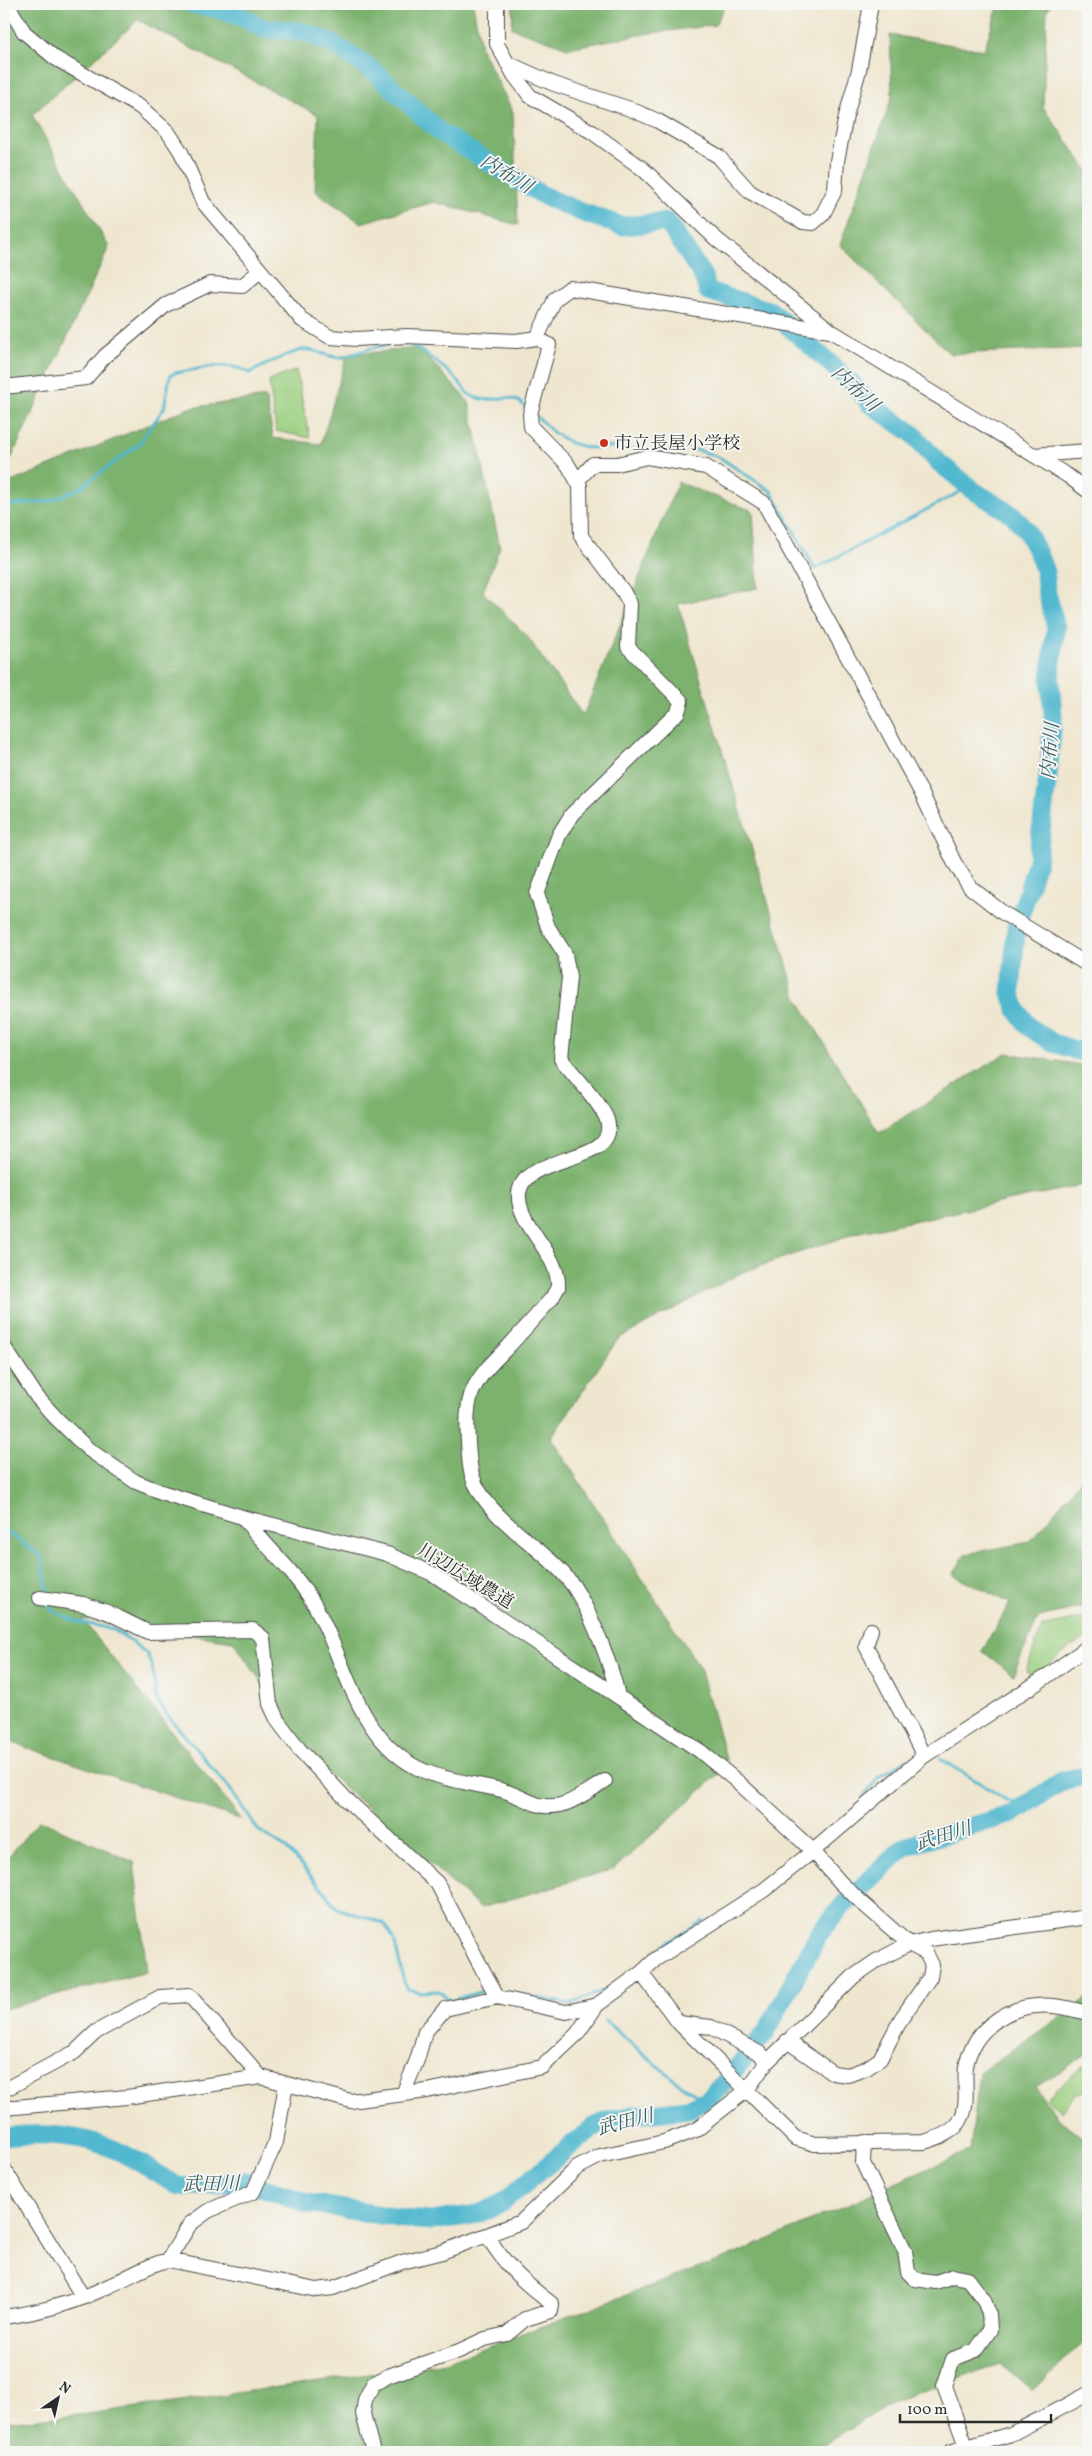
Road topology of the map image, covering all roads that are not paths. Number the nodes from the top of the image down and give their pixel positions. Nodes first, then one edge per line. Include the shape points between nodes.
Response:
1 (7, 4) edge
2 (496, 4) edge
3 (871, 4) edge
4 (507, 63) junction
5 (260, 271) junction
6 (831, 331) junction
7 (537, 338) junction
8 (4, 387) edge
9 (1088, 451) edge
10 (1034, 455) junction
11 (577, 481) junction
12 (1088, 491) edge
13 (1088, 965) edge
14 (4, 1347) edge
15 (242, 1516) junction
16 (40, 1598) dead end
17 (871, 1630) dead end
18 (1088, 1647) edge
19 (618, 1696) junction
20 (924, 1756) junction
21 (604, 1781) dead end
22 (813, 1851) junction
23 (1088, 1918) edge
24 (909, 1944) junction
25 (641, 1973) junction
26 (497, 1997) junction
27 (597, 2005) junction
28 (1088, 2013) edge
29 (679, 2023) junction
30 (788, 2041) junction
31 (764, 2059) junction
32 (261, 2077) junction
33 (286, 2084) junction
34 (744, 2087) junction
35 (4, 2090) edge
36 (403, 2094) junction
37 (4, 2108) edge
38 (864, 2142) junction
39 (4, 2169) edge
40 (487, 2235) junction
41 (168, 2260) junction
42 (83, 2297) junction
43 (4, 2317) edge
44 (1088, 2394) edge
45 (966, 2446) junction
46 (373, 2452) edge
47 (950, 2452) edge

1 - 5 street via 24,32 55,58 140,107 168,132 181,152 203,202
2 - 4 street via 497,44
3 - 4 street via 837,161 835,190 813,224 803,222 750,192 718,156 658,120 554,84
4 - 6 street via 530,96 592,132 643,169 715,238
5 - 7 street via 302,320 330,337 407,336 516,341
5 - 8 street via 242,286 210,284 166,304 105,356 86,378
6 - 7 street via 570,288 555,299
6 - 10 street
7 - 11 street via 549,345 530,414 531,427 568,465
9 - 10 street
10 - 12 street
11 - 13 street via 593,464 618,464 647,458 706,468 764,503 970,887 1003,913
11 - 19 street via 582,493 581,536 630,604 628,647 681,700 681,707 572,814 559,835 538,889 537,897 548,927 566,954 568,964 561,1059 607,1119 607,1135 601,1145 542,1168 522,1183 519,1197 522,1210 548,1256 558,1287 552,1298 476,1384 468,1409 467,1429 475,1484 507,1524 559,1569 574,1587 608,1663
14 - 15 street, 川辺広域農道 via 37,1397 88,1448 115,1469 164,1493
15 - 19 street, 川辺広域農道 via 387,1554 433,1574
15 - 21 street via 314,1604 370,1723 403,1759 443,1778 497,1788 537,1805 554,1807 565,1805
16 - 26 street via 107,1612 148,1632 253,1630 263,1638 270,1704 278,1721 299,1749 346,1799 437,1884
17 - 20 street via 866,1646
18 - 20 street
19 - 22 street, 川辺広域農道 via 700,1751
20 - 22 street
22 - 24 street, 川辺広域農道 via 840,1882
22 - 25 street via 764,1890 685,1939
23 - 24 street via 951,1935
24 - 30 street via 853,1977
24 - 30 street, 川辺広域農道 via 926,1953 932,1973 901,2020 884,2054 874,2064 840,2075
25 - 27 street
25 - 29 street
26 - 27 street via 566,2012
26 - 36 street via 445,2009 425,2032
27 - 36 street via 577,2034 542,2067
28 - 38 street via 1035,2006 1007,2013 983,2031 970,2050 962,2117 953,2129 924,2142
29 - 31 street via 711,2027
29 - 34 street
30 - 31 street
31 - 34 street
32 - 33 street
32 - 35 street via 190,1995 160,1997 96,2032 75,2052
32 - 37 street via 127,2097
33 - 36 street via 351,2101
33 - 41 street via 276,2142 253,2192 208,2211 190,2224
34 - 38 street via 795,2138 815,2144
34 - 40 street via 704,2124 681,2137 600,2156 577,2168 521,2222
38 - 45 street via 863,2163 905,2251 908,2272 915,2279 936,2282 953,2276 968,2279 984,2300 989,2314 990,2330 976,2350 953,2359 944,2386
39 - 42 street
40 - 41 street via 333,2288 317,2290
40 - 46 street via 500,2257 521,2281 552,2304 551,2311 525,2319 507,2334 485,2339 373,2384 364,2400 363,2414
41 - 42 street via 151,2264
42 - 43 street via 43,2312
44 - 45 street via 1011,2434
45 - 47 street

